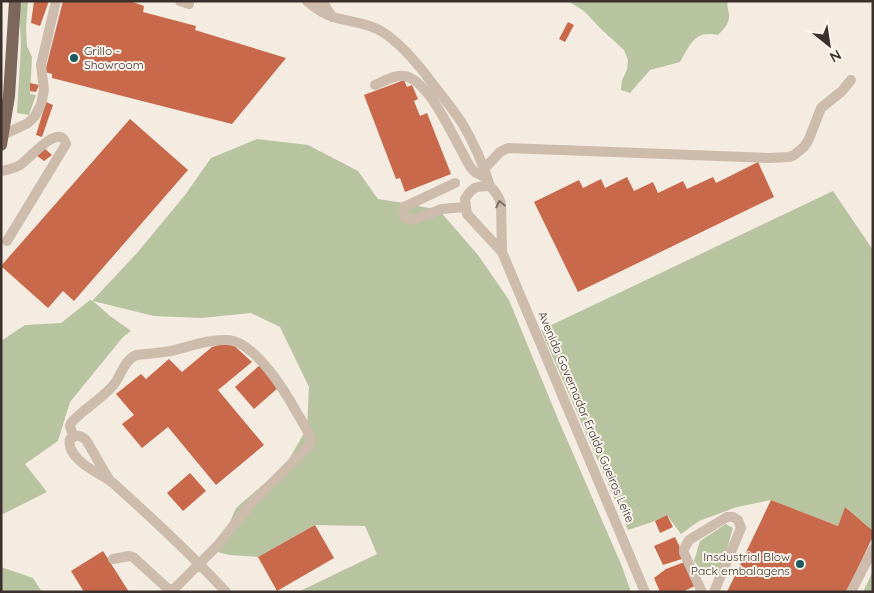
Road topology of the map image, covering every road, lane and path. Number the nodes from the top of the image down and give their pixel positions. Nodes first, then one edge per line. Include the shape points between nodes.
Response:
1 (15, 1) edge
2 (56, 1) edge
3 (307, 1) edge
4 (322, 1) edge
5 (332, 17) junction
6 (851, 80) dead end
7 (375, 85) dead end
8 (2, 140) edge
9 (1, 171) edge
10 (487, 177) junction
11 (455, 183) dead end
12 (465, 206) junction
13 (7, 241) dead end
14 (502, 252) junction
15 (73, 436) junction
16 (110, 481) junction
17 (873, 549) edge
18 (113, 559) dead end
19 (200, 564) junction
20 (172, 591) edge
21 (226, 592) edge
22 (645, 592) edge
23 (702, 592) edge
24 (714, 592) edge
25 (851, 592) edge

1 - 8 main road via 9,96
2 - 8 street via 40,65 44,90 41,104 28,123
3 - 5 street, Avenida Governador Eraldo Gueiros Leite
4 - 5 street
5 - 10 street, Avenida Governador Eraldo Gueiros Leite via 380,31 407,53 461,121
6 - 10 street via 820,108 804,147 789,157 508,148 500,152
7 - 10 street via 399,76 415,80 432,98 470,168
9 - 13 street via 23,163 49,140 61,137 65,141
10 - 12 street via 480,186 473,188 465,199
14 -> 10 street, Avenida Governador Eraldo Gueiros Leite via 501,204
11 - 12 street via 404,207 404,215 413,220 449,207
12 - 14 street, Avenida Governador Eraldo Gueiros Leite via 468,214
14 - 22 street, Avenida Governador Eraldo Gueiros Leite
15 - 16 street via 86,440
15 - 16 street via 70,448 78,459
15 - 19 street via 70,426 73,420 115,383 129,360 136,356 226,340 240,344 263,362 284,390 308,432 310,443 250,505
16 - 19 street
17 - 25 street
18 - 20 street via 133,557
19 - 20 street
19 - 21 street
23 - 24 street via 684,549 689,540 727,517 733,517 741,528

